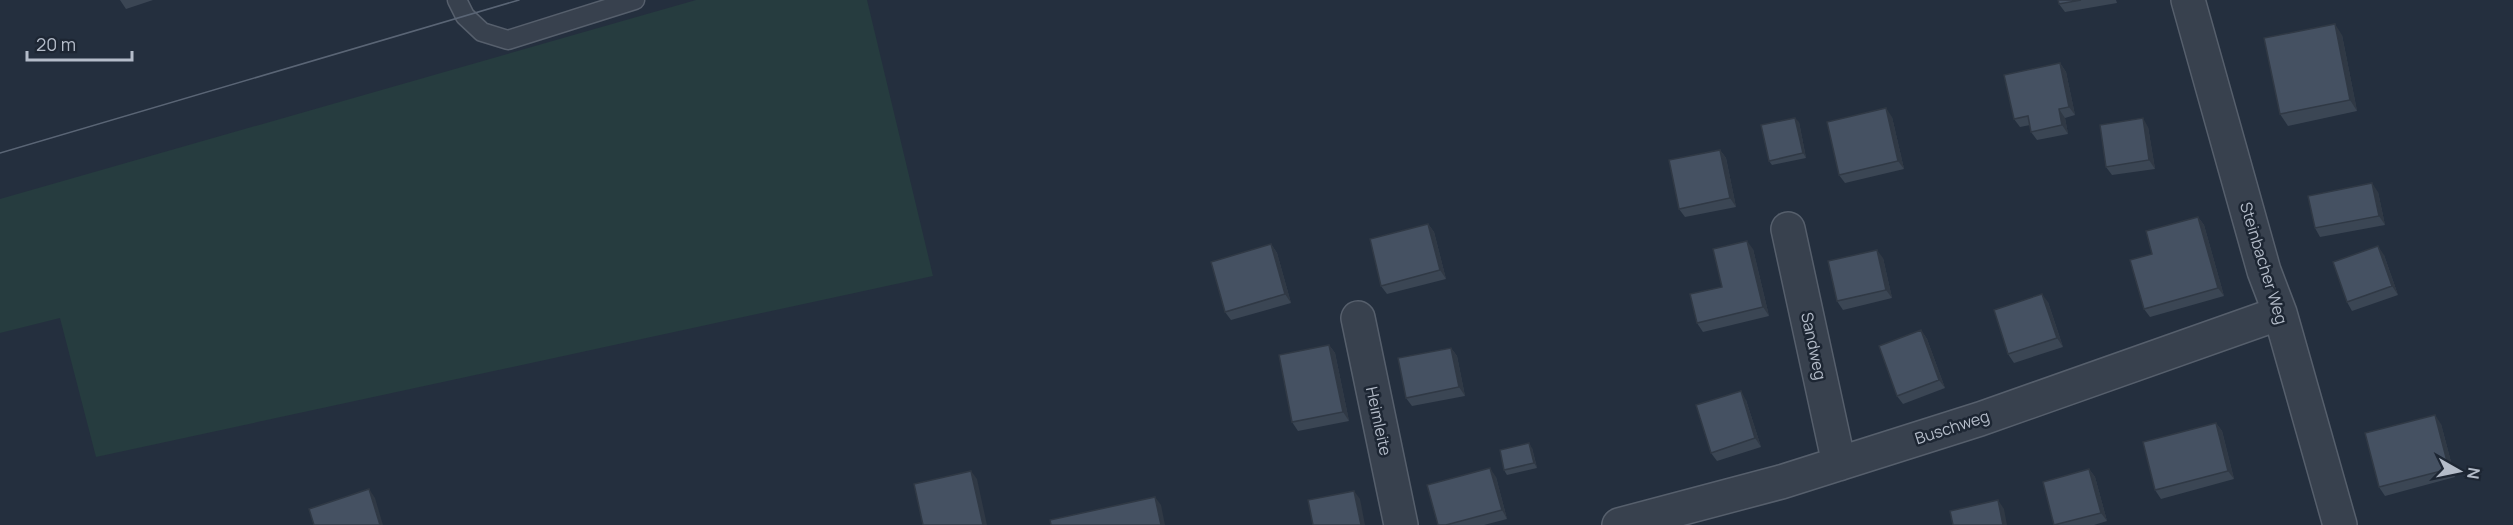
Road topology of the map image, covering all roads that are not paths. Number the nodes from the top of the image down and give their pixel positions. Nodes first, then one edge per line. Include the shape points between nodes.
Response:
1 (457, 0) edge
2 (635, 0) edge
3 (2188, 0) edge
4 (1788, 229) dead end
5 (2280, 313) junction
6 (1358, 318) dead end
7 (1839, 464) junction
8 (1401, 525) edge
9 (1618, 525) edge
10 (2340, 525) edge

1 - 2 lane via 465,16 482,32 508,40
3 - 5 street, Steinbacher Weg via 2264,271
4 - 7 street, Sandweg
5 - 7 street, Buschweg via 1980,419
5 - 10 street, Steinbacher Weg
6 - 8 street, Heimleite
7 - 9 street, Buschweg

